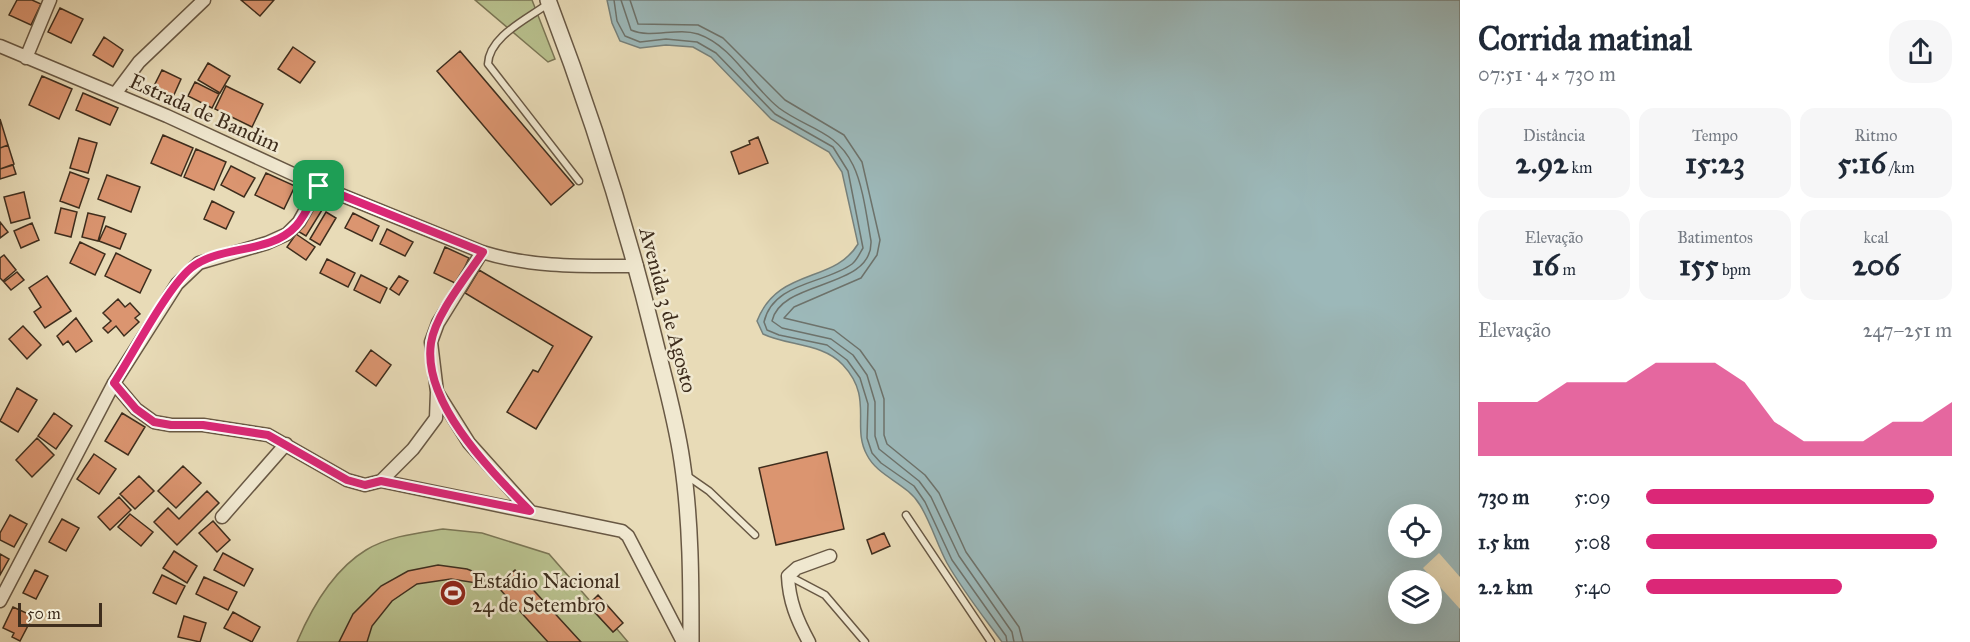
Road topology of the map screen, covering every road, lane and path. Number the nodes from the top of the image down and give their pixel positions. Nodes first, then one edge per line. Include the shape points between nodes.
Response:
1 (50, 0) edge
2 (204, 0) edge
3 (549, 1) edge
4 (0, 46) edge
5 (26, 58) junction
6 (115, 94) junction
7 (579, 181) dead end
8 (319, 186) junction
9 (483, 252) junction
10 (637, 266) junction
11 (114, 383) junction
12 (437, 392) junction
13 (286, 444) junction
14 (683, 473) junction
15 (381, 481) junction
16 (530, 511) junction
17 (906, 515) dead end
18 (222, 517) dead end
19 (754, 535) dead end
20 (831, 556) dead end
21 (788, 576) junction
22 (0, 601) edge
23 (683, 642) edge
24 (691, 642) edge
25 (809, 642) edge
26 (865, 642) edge
27 (990, 642) edge

1 - 5 street
2 - 6 street via 139,62
3 - 7 lane via 494,44 488,64
3 - 10 street, Avenida 3 de Agosto
4 - 5 street, Estrada de Bandim
5 - 6 street, Estrada de Bandim
6 - 8 street, Estrada de Bandim
8 - 9 street, Estrada de Bandim
8 - 11 street via 299,222 287,234 218,255 190,269
9 - 10 street, Estrada de Bandim via 566,266
9 - 12 street via 438,323 431,342
10 - 14 street, Avenida 3 de Agosto
11 - 13 street via 136,409 154,422 252,432
11 - 22 street
12 - 15 street via 436,418 413,449
12 - 16 street via 469,443
13 - 15 street via 347,480 365,485
13 - 18 street
14 - 19 lane via 709,491
14 - 24 street, Avenida 3 de Agosto via 691,567
15 - 16 street
16 - 23 street via 622,531 628,536
17 - 27 lane
20 - 21 street via 797,568
21 - 25 street via 789,596
21 - 26 lane via 825,595

